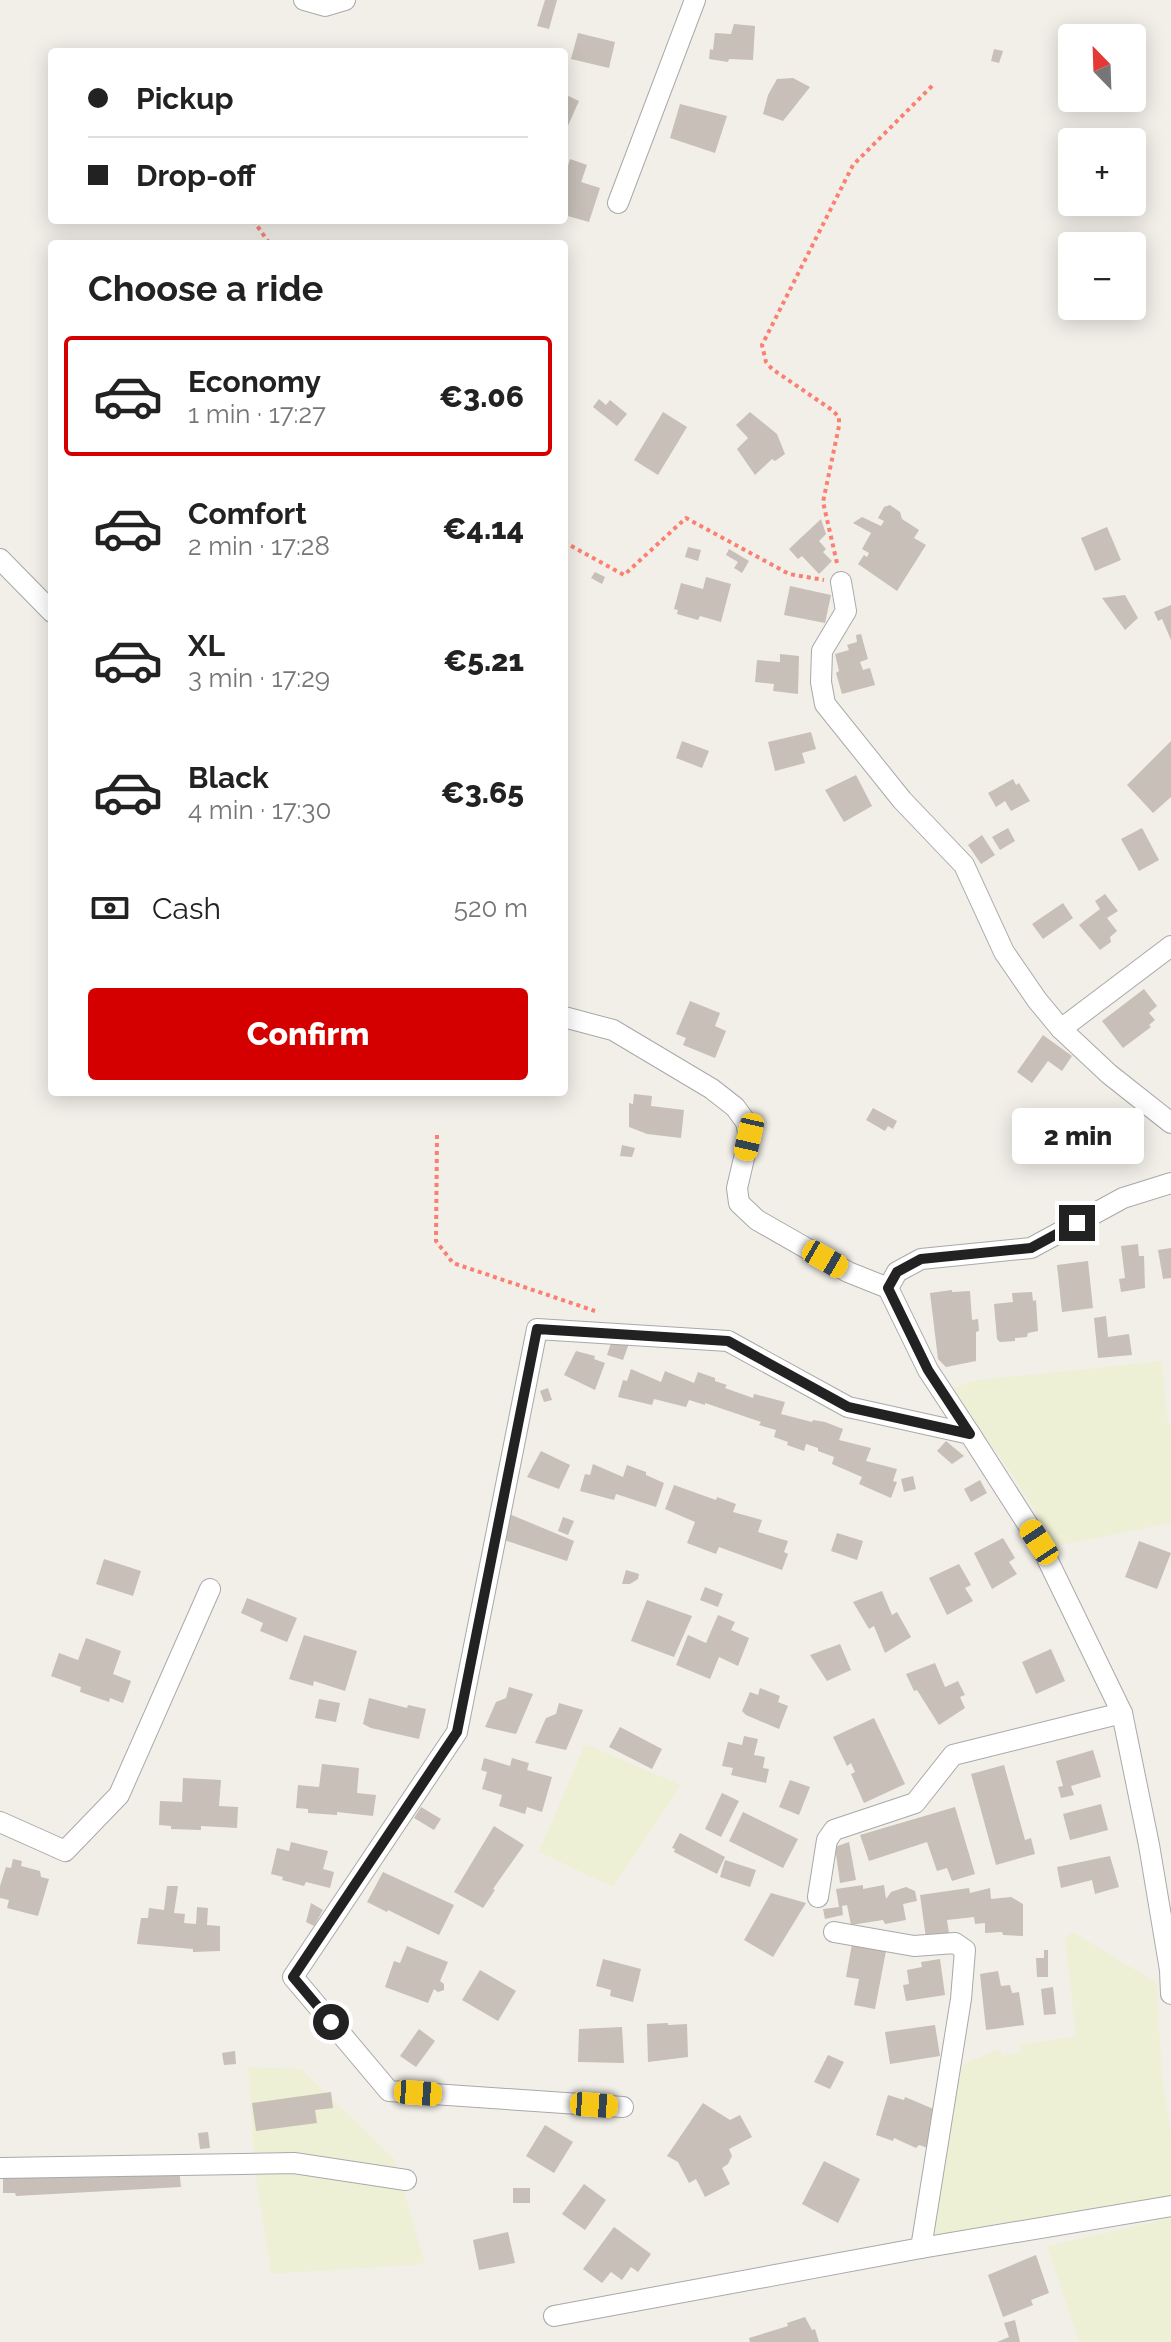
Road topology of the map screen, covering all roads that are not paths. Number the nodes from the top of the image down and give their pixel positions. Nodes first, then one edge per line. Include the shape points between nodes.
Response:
1 (304, 0) edge
2 (345, 0) edge
3 (695, 0) edge
4 (618, 203) dead end
5 (0, 559) edge
6 (841, 582) road end
7 (48, 608) edge
8 (1171, 946) edge
9 (568, 1018) edge
10 (1061, 1029) junction
11 (1171, 1123) edge
12 (1171, 1183) edge
13 (888, 1288) junction
14 (970, 1434) junction
15 (210, 1589) dead end
16 (1122, 1713) junction
17 (0, 1822) edge
18 (818, 1897) dead end
19 (834, 1932) dead end
20 (1171, 1994) edge
21 (623, 2107) dead end
22 (0, 2168) edge
23 (406, 2180) dead end
24 (1171, 2206) edge
25 (921, 2248) junction
26 (554, 2316) dead end

1 - 2 street via 325,6
3 - 4 street
5 - 7 street
6 - 10 street via 846,611 822,651 825,704 902,800 964,865 1004,952
8 - 10 street
9 - 13 street via 613,1030 735,1107 749,1137 737,1188 739,1203 757,1220 848,1272
10 - 11 street
12 - 13 street via 1123,1198 1031,1248 921,1259 897,1272
13 - 14 street via 928,1370
14 - 16 street via 1039,1542
14 - 21 street via 848,1407 728,1341 537,1329 457,1732 293,1977 389,2091
15 - 17 street via 119,1795 65,1851
16 - 18 street via 953,1755 915,1803 834,1830 827,1840
16 - 20 street
19 - 25 street via 914,1946 955,1943 965,1950
22 - 23 street via 294,2163
24 - 25 street
25 - 26 street

